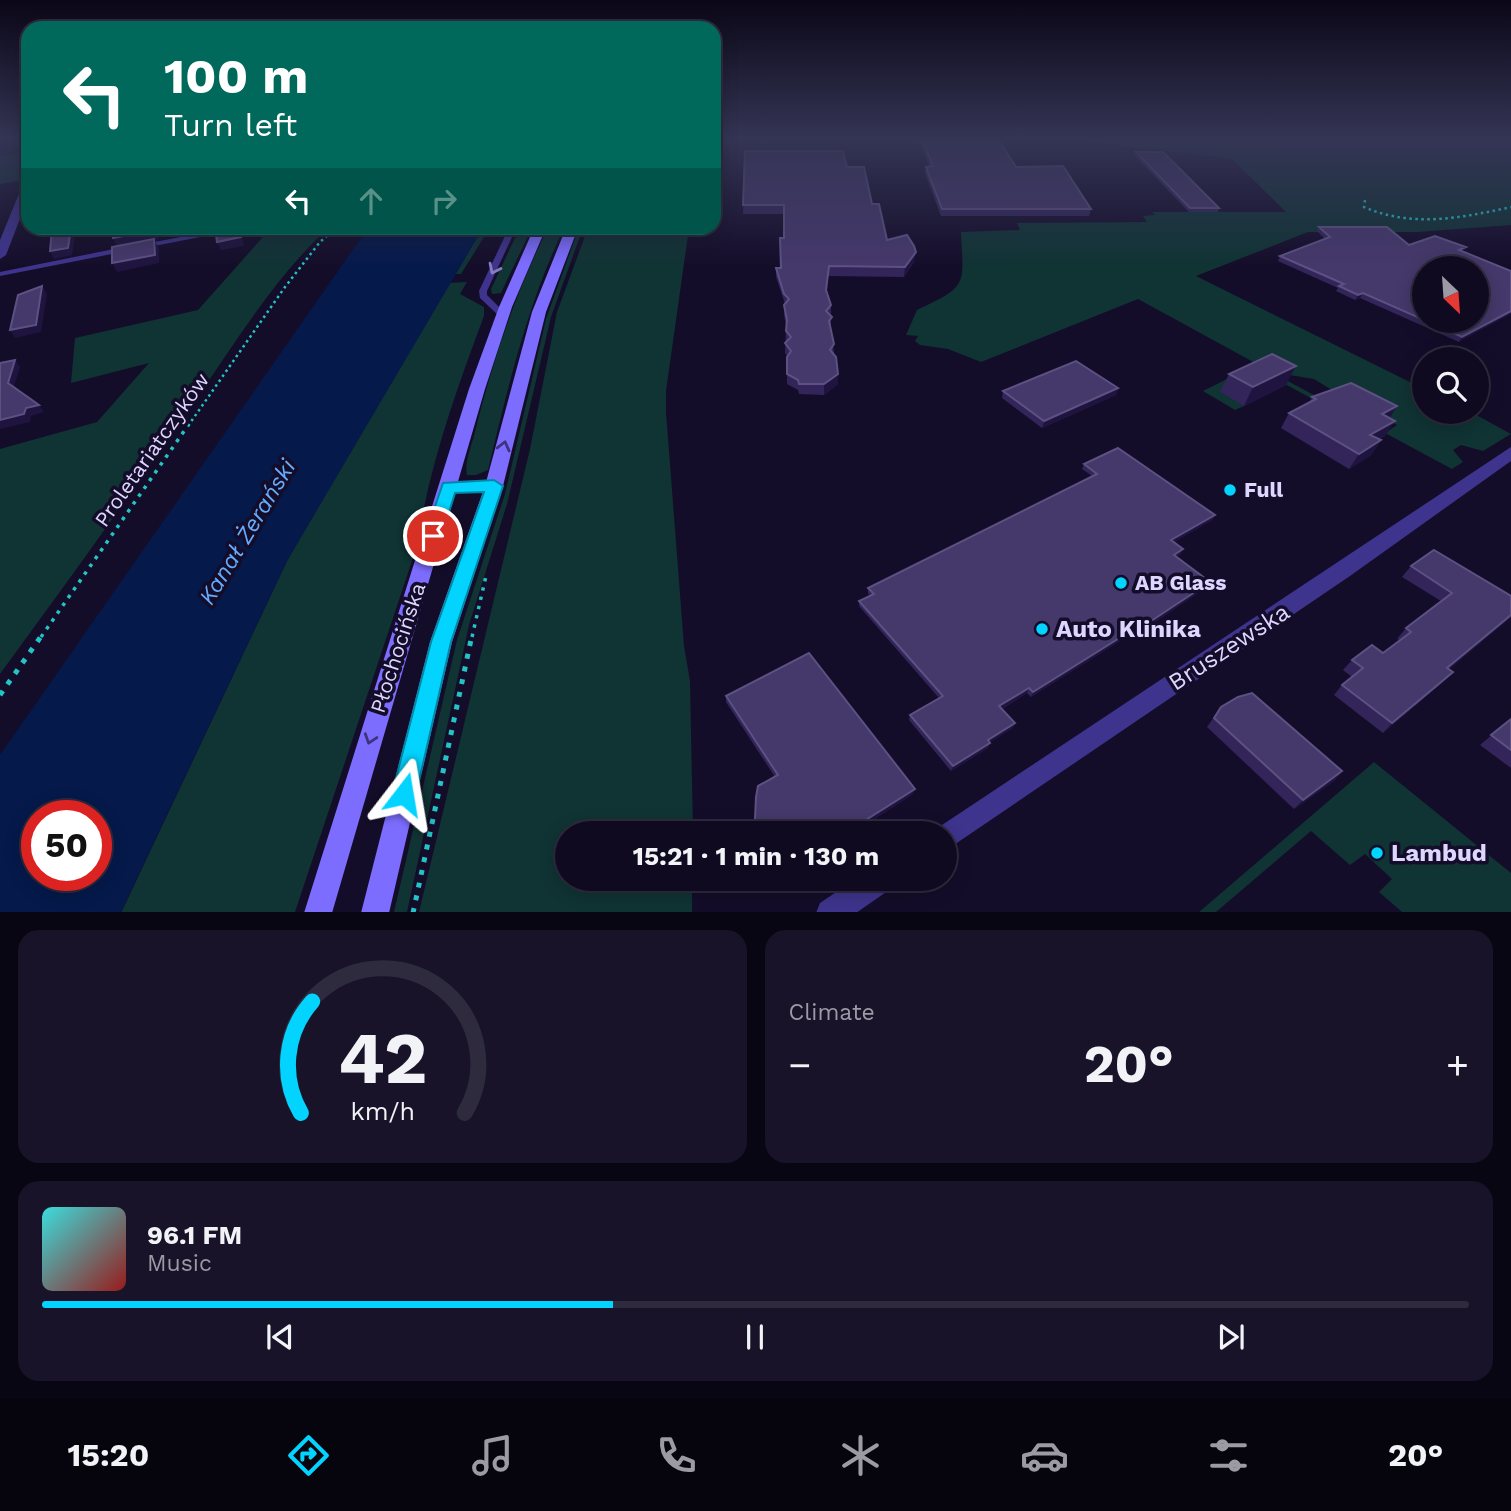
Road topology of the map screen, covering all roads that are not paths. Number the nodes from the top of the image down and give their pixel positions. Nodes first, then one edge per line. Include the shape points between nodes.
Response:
1 (21, 203) edge
2 (200, 235) edge
3 (511, 235) edge
4 (536, 235) edge
5 (569, 235) edge
6 (0, 255) edge
7 (0, 274) edge
8 (502, 314) junction
9 (1511, 453) edge
10 (494, 486) junction
11 (449, 487) junction
12 (957, 830) edge
13 (863, 891) edge
14 (318, 912) edge
15 (375, 912) edge
16 (830, 912) edge

1 - 6 street
2 - 7 lane
3 -> 8 lane via 483,291
4 - 8 main road, Płochocińska
10 -> 5 main road, Płochocińska via 539,312
8 - 11 main road, Płochocińska
9 - 12 street, Bruszewska
10 - 11 street
10 - 15 main road, Płochocińska via 441,642
11 -> 14 main road, Płochocińska
13 - 16 street

